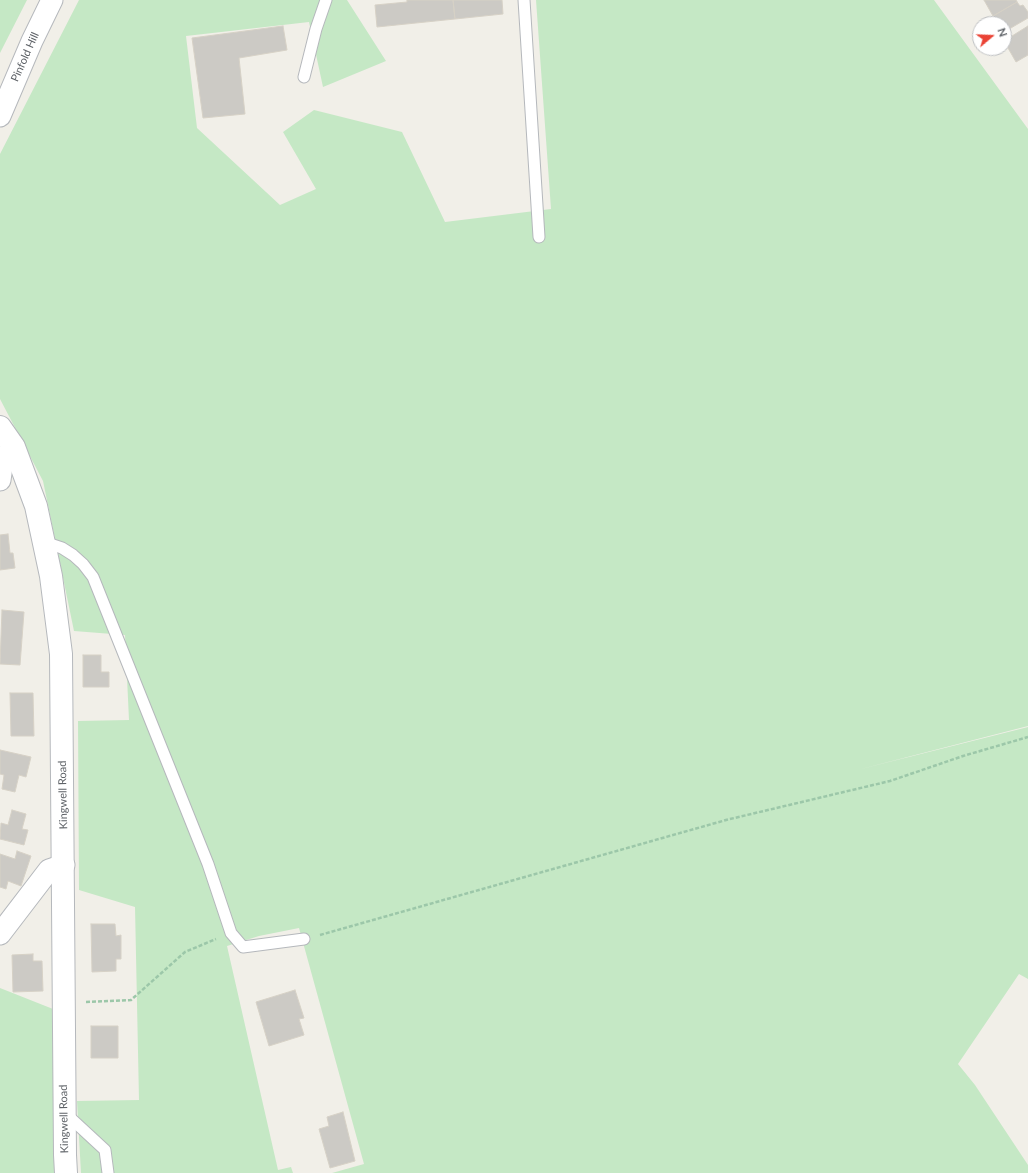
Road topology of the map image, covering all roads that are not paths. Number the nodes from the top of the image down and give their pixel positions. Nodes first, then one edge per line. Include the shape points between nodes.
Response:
1 (52, 0) edge
2 (326, 0) edge
3 (524, 0) edge
4 (304, 77) dead end
5 (0, 116) edge
6 (539, 237) dead end
7 (0, 427) edge
8 (14, 447) junction
9 (0, 480) edge
10 (44, 542) junction
11 (64, 865) junction
12 (0, 934) edge
13 (304, 939) road end
14 (64, 1112) junction
15 (66, 1173) edge
16 (108, 1173) edge

1 - 5 street, Pinfold Hill
2 - 4 lane
3 - 6 lane
7 - 8 street, Kingwell Road
8 - 9 street via 3,459
8 - 10 street, Kingwell Road via 36,506
10 - 11 street, Kingwell Road via 52,576 61,654
10 - 13 lane via 73,555 93,577 205,857 230,933 243,947
11 - 12 street via 49,870
11 - 14 street, Kingwell Road
14 - 15 street, Kingwell Road
14 - 16 lane via 105,1150

